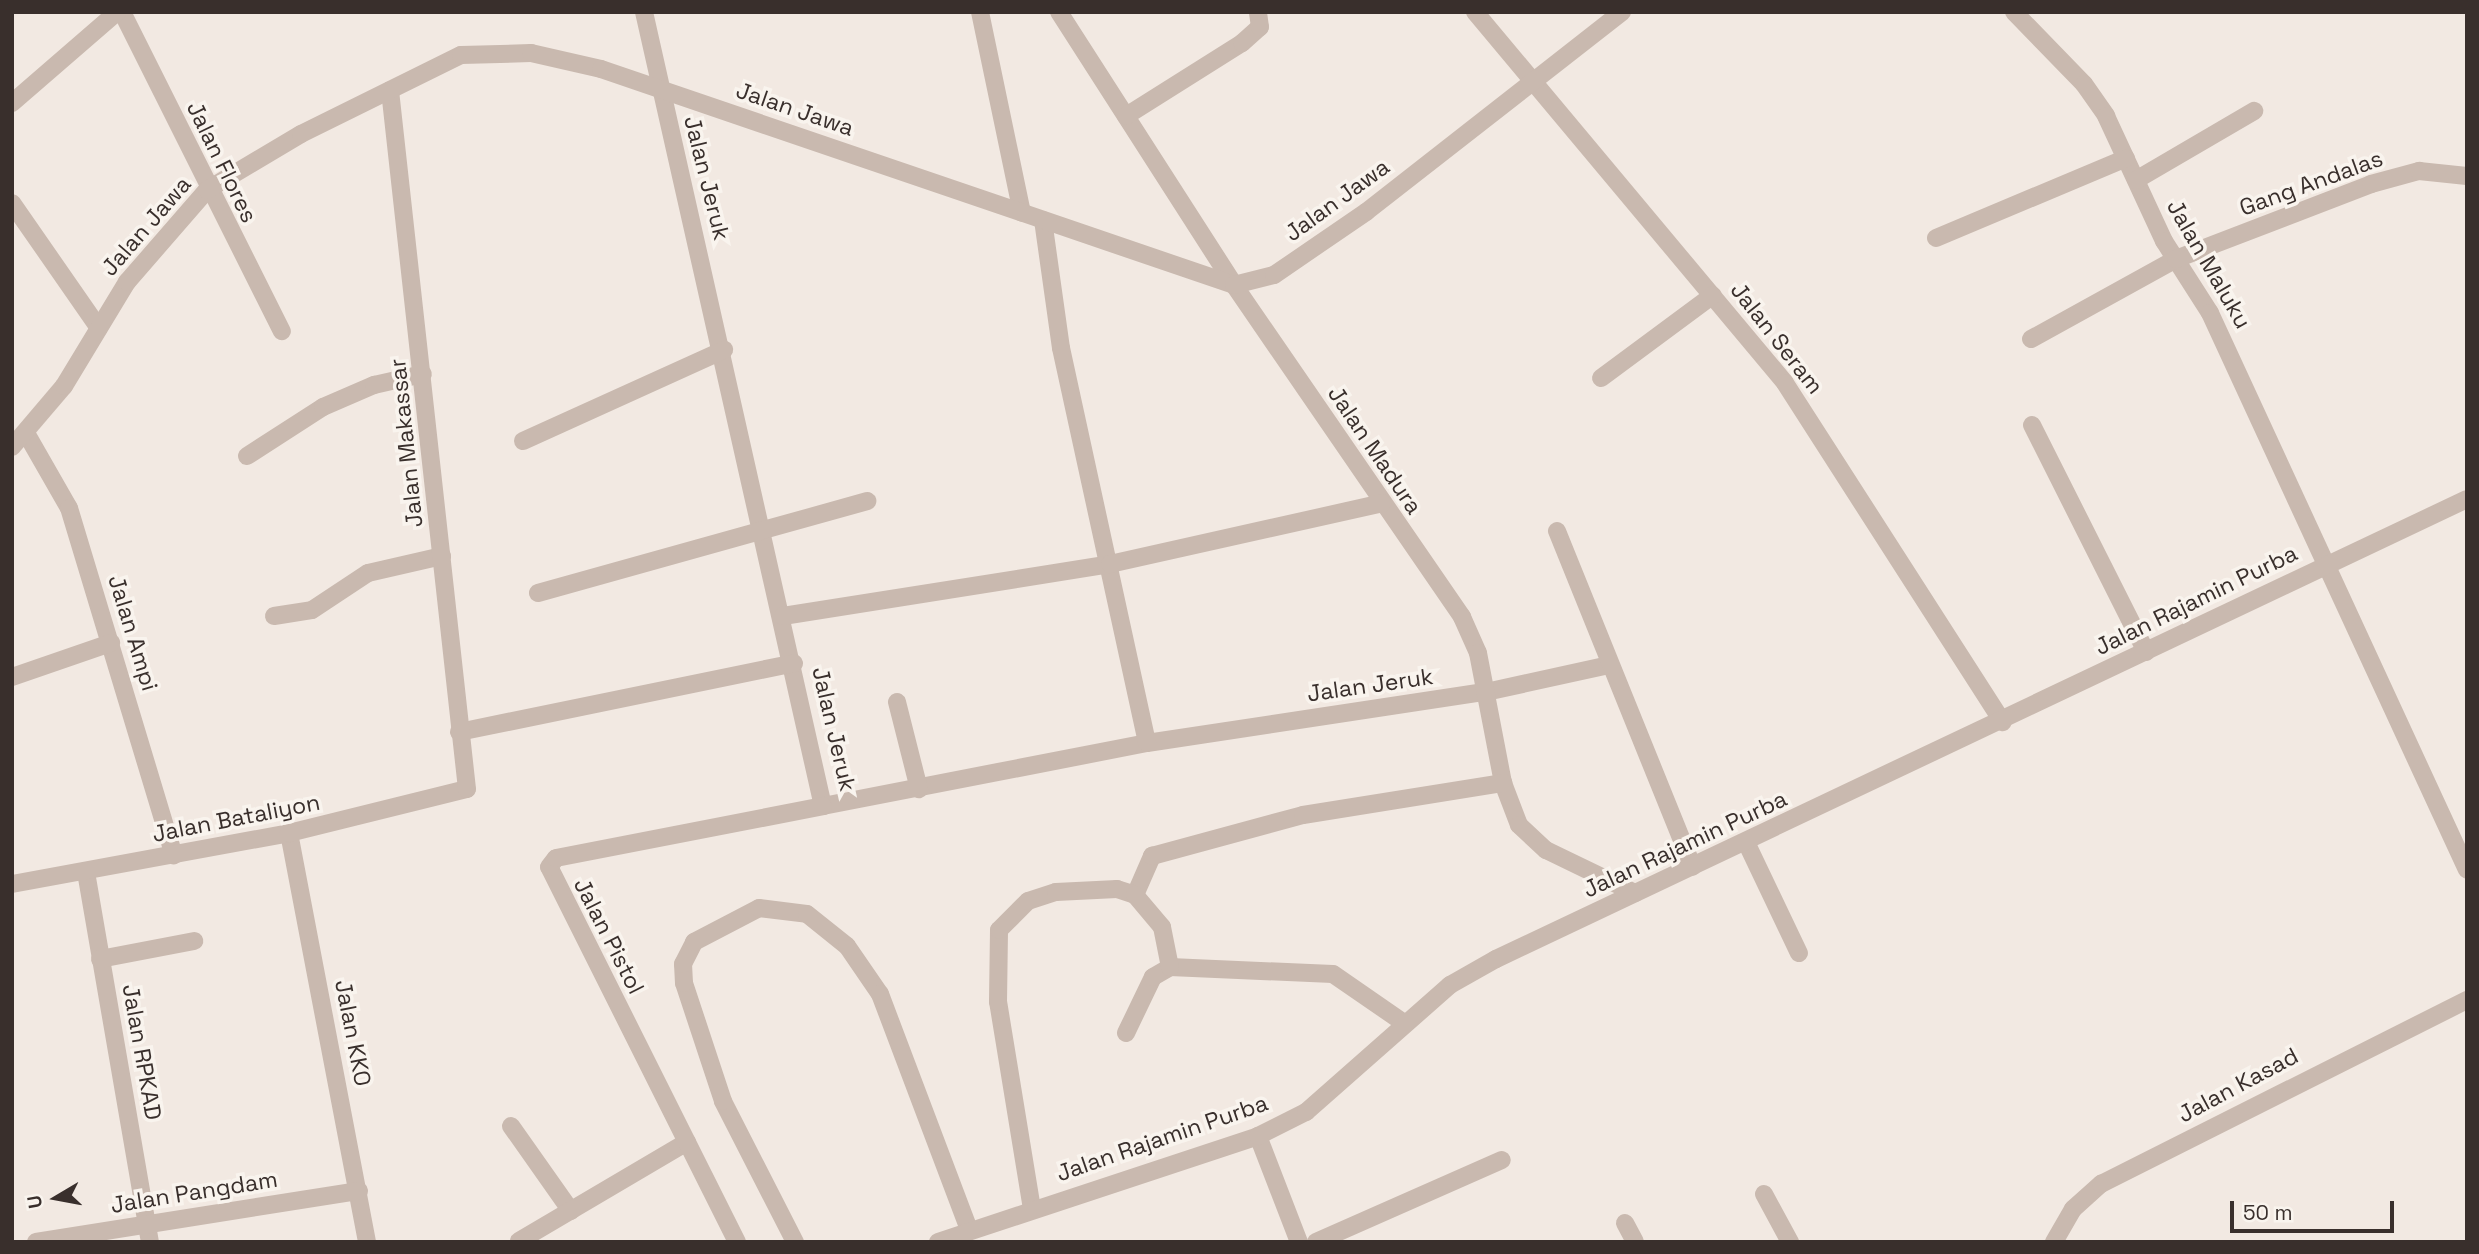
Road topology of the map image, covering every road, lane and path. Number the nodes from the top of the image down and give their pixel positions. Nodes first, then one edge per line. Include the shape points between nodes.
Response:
1 (117, 12) edge
2 (122, 12) edge
3 (644, 12) edge
4 (981, 12) edge
5 (1059, 12) edge
6 (1258, 12) edge
7 (1475, 12) edge
8 (1622, 12) edge
9 (2014, 12) edge
10 (1537, 80) junction
11 (660, 88) junction
12 (390, 90) junction
13 (12, 103) edge
14 (2253, 111) dead end
15 (1126, 116) junction
16 (2126, 158) junction
17 (2467, 176) edge
18 (2136, 180) junction
19 (207, 190) junction
20 (12, 203) edge
21 (1022, 213) junction
22 (1043, 220) junction
23 (1936, 238) dead end
24 (2176, 260) junction
25 (1234, 285) junction
26 (1713, 295) junction
27 (99, 328) junction
28 (282, 331) dead end
29 (2031, 339) dead end
30 (724, 350) junction
31 (423, 374) junction
32 (1601, 378) dead end
33 (2032, 425) dead end
34 (26, 433) junction
35 (523, 441) dead end
36 (12, 447) edge
37 (247, 456) dead end
38 (2467, 499) edge
39 (867, 500) dead end
40 (1382, 503) junction
41 (765, 531) junction
42 (1557, 531) dead end
43 (442, 556) junction
44 (2325, 563) junction
45 (1110, 564) junction
46 (538, 593) dead end
47 (274, 616) dead end
48 (783, 616) junction
49 (111, 643) junction
50 (2146, 652) junction
51 (793, 663) junction
52 (1609, 665) junction
53 (12, 677) edge
54 (1486, 692) junction
55 (897, 702) dead end
56 (2003, 722) junction
57 (459, 732) junction
58 (1147, 743) junction
59 (1503, 783) junction
60 (467, 789) joint
61 (919, 789) junction
62 (823, 806) junction
63 (289, 833) junction
64 (1746, 842) junction
65 (174, 856) junction
66 (1693, 867) junction
67 (2467, 870) edge
68 (86, 872) junction
69 (12, 884) edge
70 (1635, 893) junction
71 (1135, 895) junction
72 (194, 941) dead end
73 (1799, 953) dead end
74 (100, 959) junction
75 (1170, 967) junction
76 (2467, 1000) edge
77 (1404, 1023) junction
78 (1126, 1033) dead end
79 (511, 1126) dead end
80 (1258, 1136) junction
81 (687, 1142) junction
82 (1502, 1160) dead end
83 (359, 1191) junction
84 (1764, 1194) dead end
85 (1032, 1209) junction
86 (570, 1211) junction
87 (1625, 1223) dead end
88 (969, 1230) junction
89 (149, 1233) edge
90 (78, 1238) edge
91 (519, 1241) edge
92 (36, 1242) edge
93 (367, 1242) edge
94 (737, 1242) edge
95 (796, 1242) edge
96 (938, 1242) edge
97 (1299, 1242) edge
98 (1316, 1242) edge
99 (1635, 1242) edge
100 (1790, 1242) edge
101 (2054, 1242) edge

1 - 13 street
2 - 19 street, Jalan Flores
3 - 11 street, Jalan Jeruk
4 - 21 street
5 - 15 street, Jalan Madura
6 - 15 street via 1260,27 1242,43
7 - 10 street, Jalan Seram
8 - 10 street, Jalan Jawa
9 - 16 street, Jalan Maluku via 2084,84
10 - 25 street, Jalan Jawa via 1274,275
10 - 26 street, Jalan Seram
11 - 12 street, Jalan Jawa via 530,53 461,55
11 - 21 street, Jalan Jawa
11 - 30 street, Jalan Jeruk
12 - 19 street, Jalan Jawa
12 - 31 street, Jalan Makassar
14 - 18 street
15 - 25 street, Jalan Madura
16 - 18 street, Jalan Maluku
16 - 23 street
17 - 24 street, Gang Andalas via 2419,171 2371,184
18 - 24 street, Jalan Maluku
19 - 27 street, Jalan Jawa via 127,282
19 - 28 street, Jalan Flores
20 - 27 street
21 - 22 street, Jalan Jawa
22 - 25 street, Jalan Jawa
22 - 45 street via 1061,348
24 - 29 street, Gang Andalas
24 - 44 street, Jalan Maluku via 2252,393
25 - 40 street, Jalan Madura
26 - 32 street
26 - 56 street, Jalan Seram via 1785,383
27 - 34 street, Jalan Jawa
30 - 35 street
30 - 41 street, Jalan Jeruk
31 - 37 street via 374,385 323,407
31 - 43 street, Jalan Makassar
33 - 50 street
34 - 36 street, Jalan Jawa
34 - 49 street, Jalan Ampi via 69,508
38 - 44 street, Jalan Rajamin Purba
39 - 41 street
40 - 45 street
40 - 54 street, Jalan Madura via 1462,617
41 - 46 street
41 - 48 street, Jalan Jeruk
42 - 52 street
43 - 47 street via 368,573 312,610
43 - 57 street, Jalan Makassar
44 - 50 street, Jalan Rajamin Purba
44 - 67 street, Jalan Maluku
45 - 48 street
45 - 58 street
48 - 51 street, Jalan Jeruk
49 - 53 street
49 - 65 street, Jalan Ampi
50 - 56 street, Jalan Rajamin Purba
51 - 57 street
51 - 62 street, Jalan Jeruk
52 - 54 street, Jalan Jeruk
52 - 66 street
54 - 58 street, Jalan Jeruk
54 - 59 street, Jalan Madura
55 - 61 street
56 - 64 street, Jalan Rajamin Purba
57 - 60 street, Jalan Makassar
58 - 61 street, Jalan Jeruk
59 - 70 street, Jalan Madura via 1519,825 1546,850
59 - 71 street via 1303,815 1152,856
60 - 63 street, Jalan Bataliyon
61 - 62 street, Jalan Jeruk
62 - 81 street, Jalan Pistol via 550,864
63 - 65 street, Jalan Bataliyon
63 - 83 street, Jalan KKO
64 - 66 street, Jalan Rajamin Purba
64 - 73 street
65 - 68 street, Jalan Bataliyon
66 - 70 street, Jalan Rajamin Purba
68 - 69 street, Jalan Bataliyon
68 - 74 street, Jalan RPKAD
70 - 77 street, Jalan Rajamin Purba via 1496,959
71 - 75 street via 1161,927
71 - 85 street via 1117,888 1056,891 1010,912 999,930 998,1002
72 - 74 street
74 - 89 street, Jalan RPKAD
75 - 77 street via 1333,974
75 - 78 street via 1153,976
76 - 101 street, Jalan Kasad via 2101,1184 2073,1209
77 - 80 street, Jalan Rajamin Purba via 1306,1111
79 - 86 street
80 - 85 street, Jalan Rajamin Purba
80 - 97 street
81 - 86 street
81 - 94 street, Jalan Pistol
82 - 98 street
83 - 89 street, Jalan Pangdam
83 - 93 street, Jalan KKO
84 - 100 street
85 - 88 street, Jalan Rajamin Purba
86 - 91 street
87 - 99 street
88 - 95 street via 880,994 847,946 807,914 759,908 694,943 683,964 684,983 723,1101
88 - 96 street, Jalan Rajamin Purba
89 - 90 street, Jalan Pangdam
90 - 92 street, Jalan Pangdam

